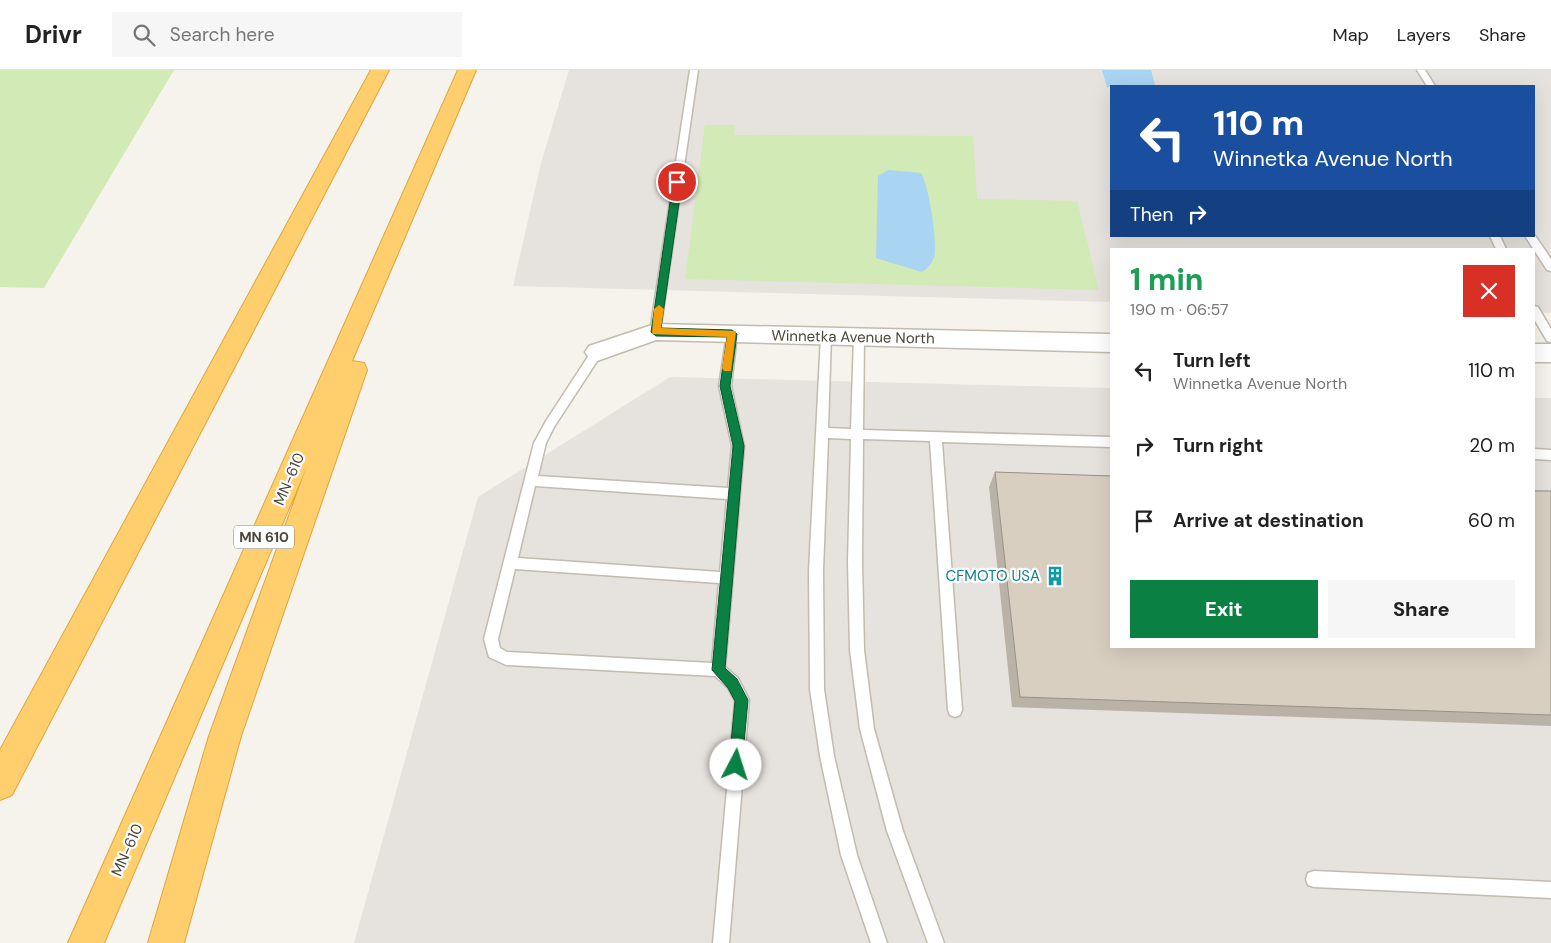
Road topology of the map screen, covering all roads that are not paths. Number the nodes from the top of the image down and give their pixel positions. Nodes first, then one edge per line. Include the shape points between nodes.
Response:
1 (380, 70) edge
2 (468, 70) edge
3 (694, 70) edge
4 (1421, 70) edge
5 (1430, 85) edge
6 (440, 131) junction
7 (1531, 237) edge
8 (1535, 262) edge
9 (1550, 265) edge
10 (1535, 312) edge
11 (656, 332) junction
12 (732, 334) junction
13 (826, 336) junction
14 (859, 337) junction
15 (1551, 338) edge
16 (1110, 343) edge
17 (598, 352) joint
18 (1535, 353) edge
19 (1551, 353) edge
20 (822, 433) junction
21 (857, 434) junction
22 (936, 437) junction
23 (1110, 442) edge
24 (1535, 454) edge
25 (1551, 455) edge
26 (530, 482) junction
27 (734, 494) junction
28 (510, 563) junction
29 (727, 578) junction
30 (718, 670) junction
31 (58, 673) junction
32 (955, 710) dead end
33 (0, 763) edge
34 (0, 782) edge
35 (1314, 878) dead end
36 (1551, 890) edge
37 (86, 943) edge
38 (166, 943) edge
39 (721, 943) edge
40 (879, 943) edge
41 (936, 943) edge

1 - 31 highway
2 - 6 highway, MN-610 / MN 610
3 - 11 lane
4 - 5 lane
6 - 37 highway, MN-610 / MN 610
6 - 38 highway via 246,673 194,837
7 - 9 lane
8 - 9 lane
10 - 15 lane
11 - 12 street, Winnetka Avenue North
11 - 17 street, Winnetka Avenue North
12 - 13 street, Winnetka Avenue North
12 - 27 lane via 725,386 738,446
13 - 14 street, Winnetka Avenue North
13 - 20 lane
14 - 16 street, Winnetka Avenue North
14 - 21 lane
17 - 26 lane via 540,443
18 - 19 street
20 - 21 lane
20 - 40 lane via 816,571 818,689 827,756 849,855
21 - 22 lane
21 - 41 lane via 857,650 868,729 895,831
22 - 23 lane
22 - 32 lane
24 - 25 lane
26 - 27 lane
26 - 28 lane
27 - 29 lane
28 - 29 lane
28 - 30 lane via 491,640 494,652 506,658
29 - 30 lane
30 - 39 lane via 733,683 742,700
31 - 33 highway
31 - 34 highway
35 - 36 lane

